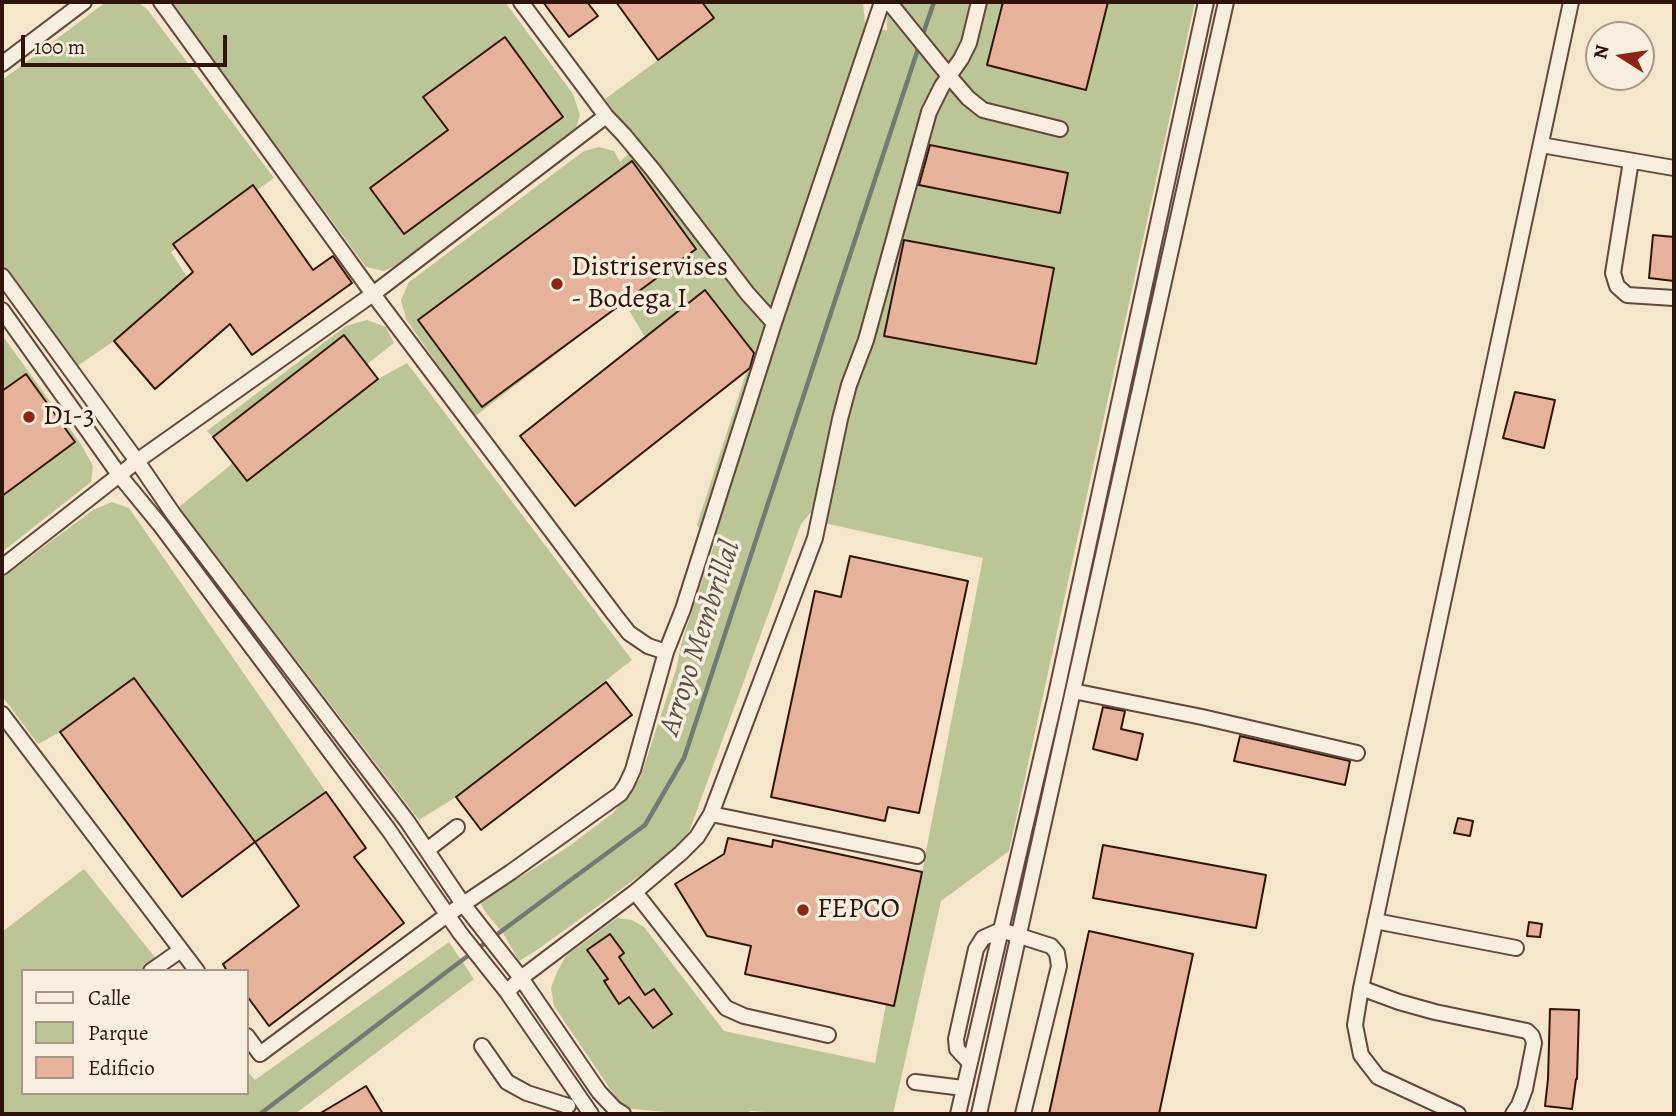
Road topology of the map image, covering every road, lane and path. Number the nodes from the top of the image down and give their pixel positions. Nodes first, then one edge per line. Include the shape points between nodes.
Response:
1 (84, 2) edge
2 (161, 2) edge
3 (521, 2) edge
4 (882, 2) edge
5 (979, 2) edge
6 (1206, 2) edge
7 (1226, 2) edge
8 (1571, 2) edge
9 (893, 6) edge
10 (2, 64) edge
11 (949, 76) junction
12 (606, 116) junction
13 (1060, 130) dead end
14 (1541, 145) junction
15 (1631, 161) junction
16 (1674, 168) edge
17 (2, 276) edge
18 (373, 294) junction
19 (1674, 298) edge
20 (2, 310) edge
21 (774, 323) junction
22 (1133, 342) junction
23 (1149, 345) junction
24 (137, 461) junction
25 (120, 476) junction
26 (2, 567) edge
27 (666, 652) junction
28 (1073, 691) junction
29 (2, 714) edge
30 (1357, 753) dead end
31 (711, 814) junction
32 (457, 827) dead end
33 (427, 850) junction
34 (917, 856) dead end
35 (635, 892) junction
36 (463, 904) junction
37 (447, 915) junction
38 (1375, 921) junction
39 (1001, 930) junction
40 (1018, 936) junction
41 (1516, 948) dead end
42 (181, 950) junction
43 (154, 969) edge
44 (195, 969) edge
45 (521, 978) junction
46 (1361, 988) junction
47 (507, 992) junction
48 (828, 1035) dead end
49 (248, 1037) edge
50 (482, 1046) dead end
51 (969, 1062) junction
52 (915, 1082) dead end
53 (964, 1088) junction
54 (568, 1107) edge
55 (591, 1114) edge
56 (623, 1114) edge
57 (958, 1114) edge
58 (979, 1114) edge
59 (1023, 1114) edge
60 (1458, 1114) edge
61 (1513, 1114) edge

1 - 10 street
2 - 18 street
3 - 12 street
4 - 21 street
5 - 11 street via 969,43
6 - 22 street
7 - 23 street
8 - 14 street
9 - 11 street
11 - 13 street via 983,110
11 - 31 street via 929,112 866,340 849,385 815,538
12 - 18 street
12 - 21 street
14 - 15 street
14 - 38 street
15 - 16 street
15 - 19 street via 1613,273 1617,286 1627,295
17 - 24 street
18 - 24 street
18 - 27 street via 629,633
20 - 25 street
21 - 27 street
22 - 23 street
22 - 39 street
23 - 28 street
24 - 25 street
24 - 33 street
25 - 26 street
25 - 37 street via 388,829
27 - 36 street via 633,770 620,794
28 - 30 street
28 - 40 street
29 - 42 street
31 - 34 street
31 - 35 street via 697,837
32 - 33 street
33 - 36 street
35 - 45 street
35 - 48 street via 726,1008
36 - 37 street
36 - 45 street
37 - 47 street
37 - 49 street via 260,1054
38 - 41 street
38 - 46 street
39 - 40 street
39 - 51 street
39 - 51 street via 983,938 976,949 956,1039 957,1049
40 - 58 street
40 - 59 street via 1051,946 1059,966
42 - 43 street
42 - 44 street
45 - 47 street
45 - 56 street via 599,1092
46 - 60 street via 1355,1025 1361,1055 1378,1077
46 - 61 street via 1435,1012 1527,1031 1534,1043 1525,1089
47 - 54 street
50 - 54 street via 507,1082
51 - 53 street
52 - 53 street
53 - 57 street
54 - 55 street

